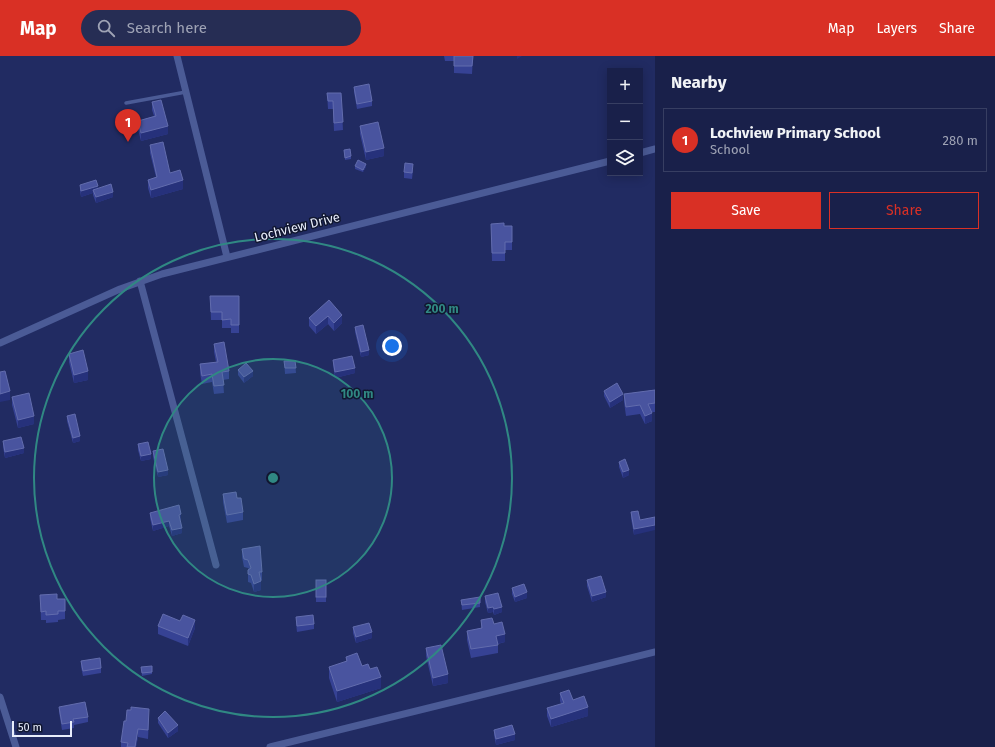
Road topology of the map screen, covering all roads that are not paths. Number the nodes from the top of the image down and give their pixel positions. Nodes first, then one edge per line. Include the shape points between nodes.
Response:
1 (177, 56) edge
2 (186, 92) junction
3 (126, 103) dead end
4 (655, 149) edge
5 (643, 152) edge
6 (607, 161) edge
7 (227, 257) junction
8 (140, 281) junction
9 (0, 343) edge
10 (216, 565) dead end
11 (655, 652) edge
12 (0, 697) edge
13 (16, 747) edge
14 (270, 747) edge

1 - 2 street
2 - 3 lane
2 - 7 street
4 - 5 street
6 - 7 street, Lochview Drive
7 - 8 street, Lochview Drive
8 - 9 street, Lochview Drive
8 - 10 street
11 - 14 street
12 - 13 street

